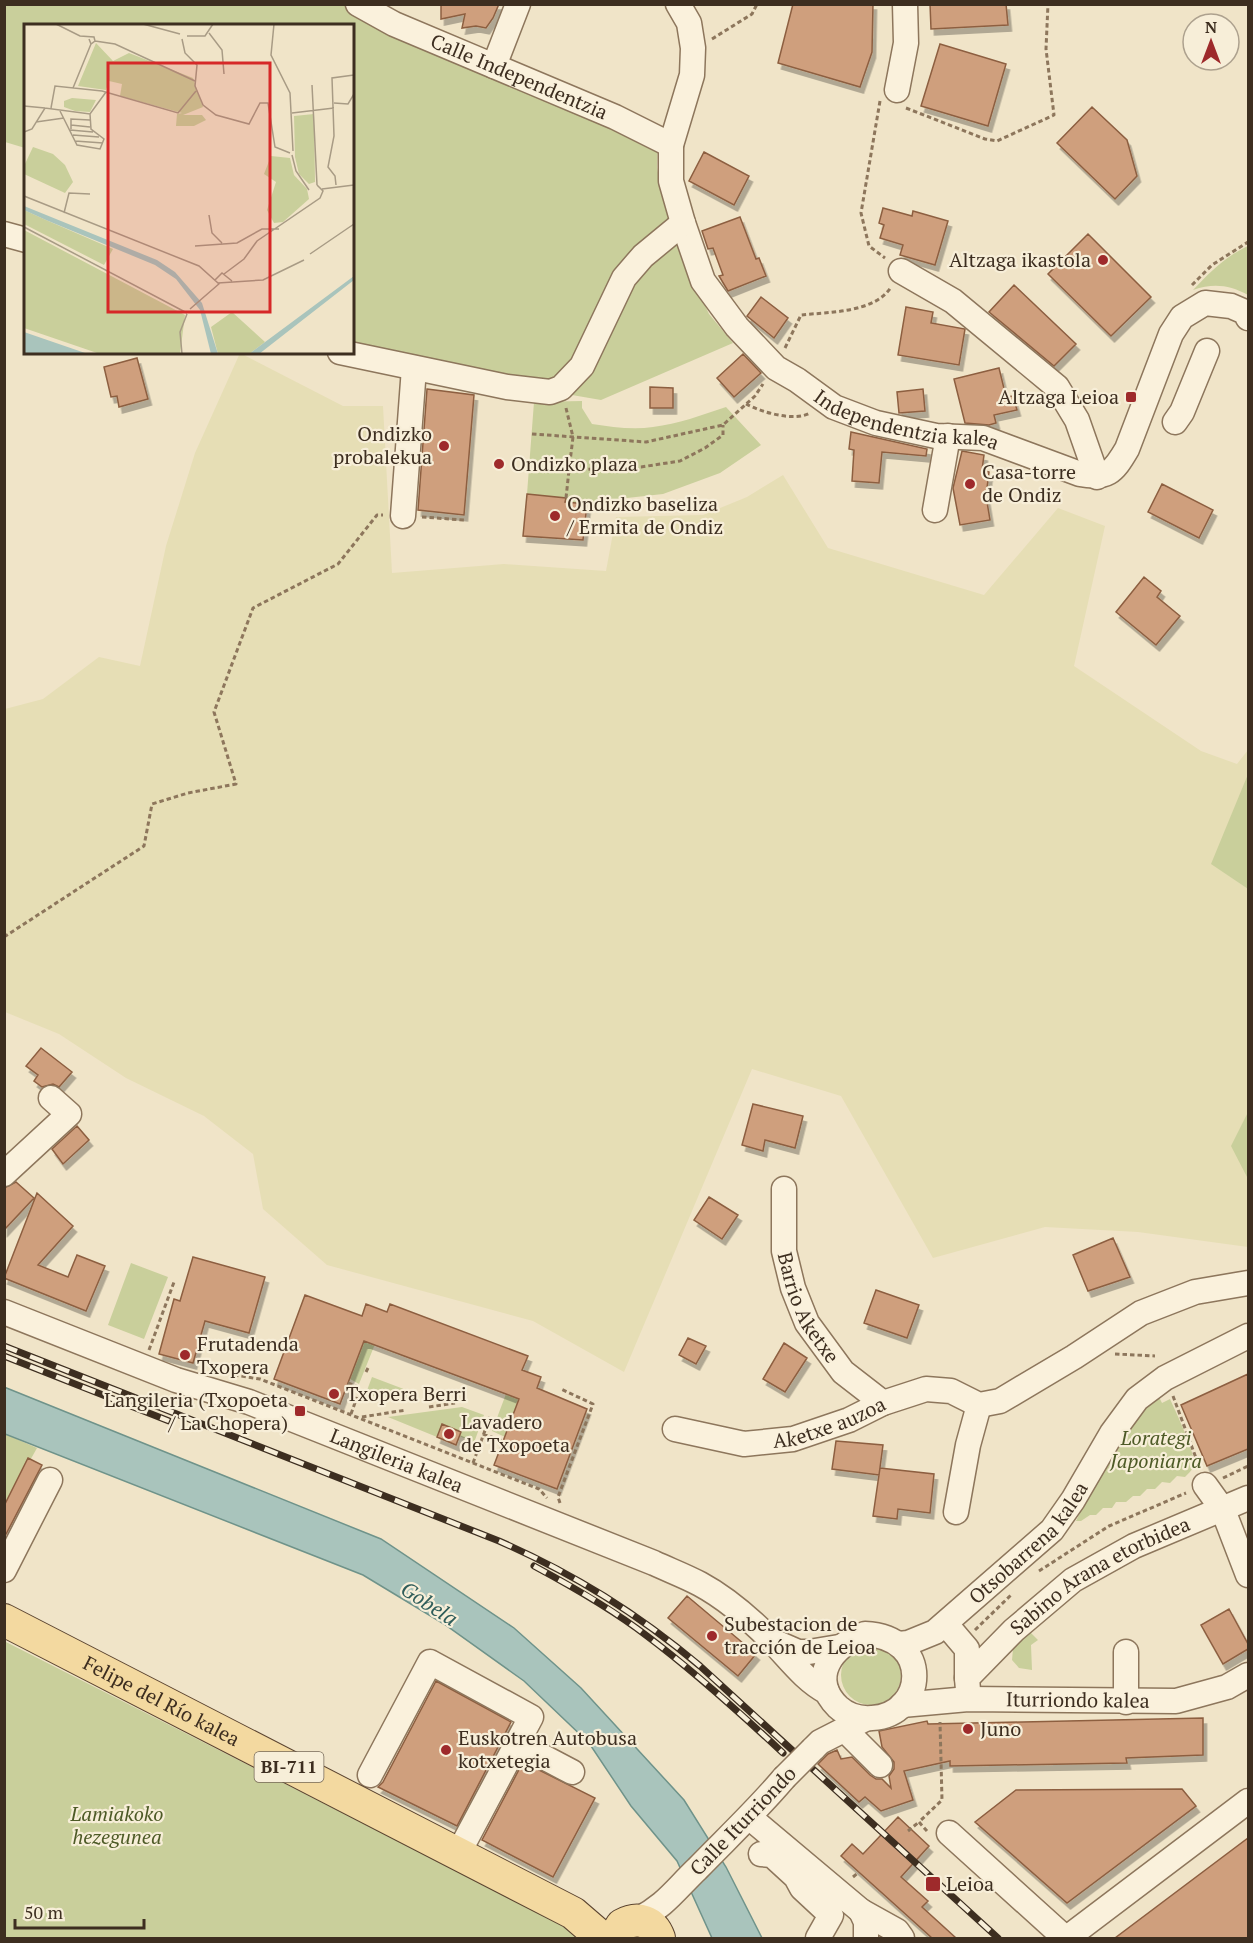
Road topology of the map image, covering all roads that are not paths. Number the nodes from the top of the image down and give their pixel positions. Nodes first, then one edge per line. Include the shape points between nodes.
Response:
1 (678, 4) edge
2 (905, 4) edge
3 (363, 7) edge
4 (510, 9) edge
5 (494, 66) junction
6 (896, 99) road end
7 (671, 145) junction
8 (682, 224) junction
9 (4, 234) edge
10 (24, 239) edge
11 (901, 271) road end
12 (1248, 318) edge
13 (1207, 351) dead end
14 (349, 354) edge
15 (414, 368) junction
16 (1175, 422) dead end
17 (948, 436) junction
18 (1097, 477) junction
19 (935, 510) dead end
20 (403, 516) dead end
21 (51, 1098) dead end
22 (4, 1174) edge
23 (784, 1189) dead end
24 (1248, 1283) edge
25 (4, 1312) edge
26 (1248, 1336) edge
27 (883, 1403) junction
28 (979, 1405) junction
29 (675, 1429) dead end
30 (50, 1480) dead end
31 (1205, 1485) road end
32 (1248, 1498) edge
33 (1223, 1510) junction
34 (956, 1512) dead end
35 (4, 1570) edge
36 (1248, 1575) edge
37 (4, 1620) edge
38 (942, 1631) junction
39 (772, 1640) junction
40 (899, 1644) junction
41 (839, 1647) junction
42 (1126, 1652) dead end
43 (1248, 1675) edge
44 (915, 1677) junction
45 (965, 1689) junction
46 (830, 1697) junction
47 (1126, 1702) junction
48 (902, 1705) junction
49 (855, 1724) junction
50 (517, 1743) junction
51 (817, 1745) junction
52 (880, 1765) dead end
53 (572, 1772) dead end
54 (370, 1775) dead end
55 (1248, 1801) edge
56 (735, 1831) junction
57 (938, 1832) road end
58 (458, 1854) junction
59 (861, 1911) junction
60 (573, 1913) junction
61 (639, 1930) edge
62 (602, 1938) edge
63 (818, 1938) edge
64 (866, 1938) edge
65 (902, 1938) edge
66 (1066, 1938) edge

1 - 7 street, Independentzia kalea via 689,23 692,75
2 - 6 street via 906,43
3 - 5 street, Calle Independentzia
4 - 5 street
5 - 7 street, Calle Independentzia
7 - 8 street, Independentzia kalea via 671,181
8 - 15 street via 643,256 624,278 582,366 565,384 541,393
8 - 17 street, Independentzia kalea via 703,280 737,327 776,368 834,407 876,423
9 - 10 street
11 - 18 street via 953,301 1057,387 1077,420
12 - 18 street via 1245,312 1231,306 1205,303 1182,317 1171,334 1119,463 1109,473
13 - 16 street
14 - 15 street
15 - 20 street
17 - 18 street, Independentzia kalea via 983,438
17 - 19 street
21 - 22 street via 69,1114
23 - 27 street, Barrio Aketxe via 784,1251 807,1323 843,1372
24 - 28 street via 1195,1292 1141,1313 1000,1401
25 - 39 street, Langileria kalea via 176,1380 249,1402 654,1563 701,1585 737,1608
26 - 38 street, Otsobarrena kalea via 1165,1378 1137,1399 1052,1530
27 - 28 street, Aketxe auzoa via 926,1389 951,1391
27 - 29 street, Aketxe auzoa via 849,1420 793,1439 744,1444
28 - 34 street
30 - 35 street
31 - 33 street
32 - 33 street, Sabino Arana etorbidea
33 - 36 street
33 - 45 street, Sabino Arana etorbidea via 1134,1546 1073,1580 1014,1630
37 - 58 main road, Felipe del Río kalea / BI-711
38 - 40 street, Otsobarrena kalea
38 - 45 street via 967,1649
39 - 41 street, Langileria kalea via 798,1652
39 - 46 street, Langileria kalea via 784,1656
40 - 41 street via 880,1635 865,1634
40 - 44 street via 912,1660
41 - 46 street via 825,1672
42 - 47 street
43 - 47 street, Iturriondo kalea via 1227,1687 1176,1701
44 - 45 street
44 - 48 street
45 - 47 street, Iturriondo kalea
45 - 48 street, Iturriondo kalea
46 - 49 street via 853,1716
46 - 51 street, Calle Iturriondo
48 - 49 street via 879,1718
49 - 51 street, Calle Iturriondo
49 - 52 street
50 - 53 street
50 - 54 street via 531,1718 430,1662
50 - 58 street
51 - 56 street, Calle Iturriondo, bridge
55 - 66 street
56 - 59 street
56 - 61 street, Calle Iturriondo
56 - 63 street via 788,1885 802,1888 831,1915
57 - 66 street
58 - 60 main road, Felipe del Río kalea / BI-711
59 - 64 street
59 - 65 street via 897,1931
60 - 61 main road, Felipe del Río kalea / BI-711
60 - 62 main road, Felipe del Río kalea / BI-711

